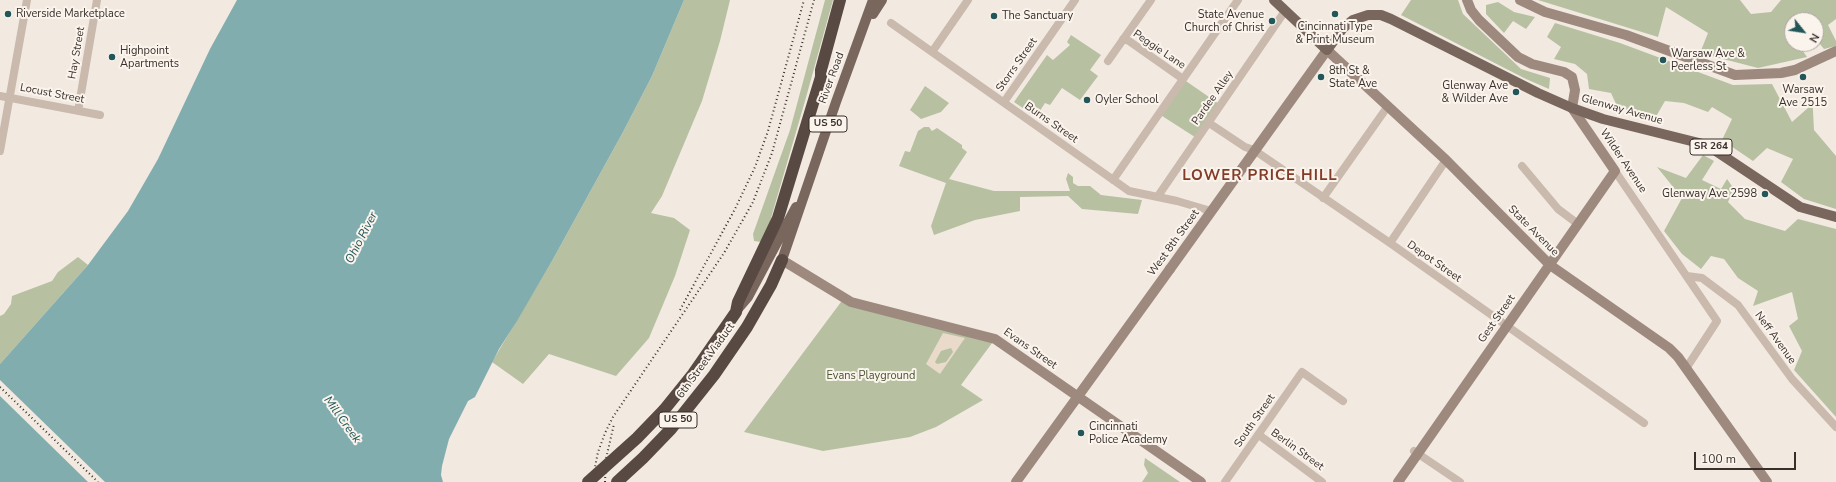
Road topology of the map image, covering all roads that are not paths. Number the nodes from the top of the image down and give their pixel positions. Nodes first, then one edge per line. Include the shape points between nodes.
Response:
1 (27, 0) edge
2 (97, 0) edge
3 (840, 0) edge
4 (846, 0) edge
5 (874, 0) edge
6 (882, 0) edge
7 (968, 0) edge
8 (1075, 0) edge
9 (1151, 0) edge
10 (1238, 0) edge
11 (1274, 0) edge
12 (1467, 0) edge
13 (1520, 0) edge
14 (1286, 11) junction
15 (1353, 20) joint
16 (891, 23) dead end
17 (862, 33) junction
18 (1123, 39) junction
19 (1328, 50) junction
20 (1836, 51) edge
21 (932, 52) junction
22 (1108, 61) dead end
23 (821, 77) junction
24 (1183, 79) junction
25 (0, 96) edge
26 (10, 98) junction
27 (1004, 102) junction
28 (1388, 106) junction
29 (1572, 108) junction
30 (78, 111) junction
31 (100, 115) dead end
32 (1209, 123) junction
33 (1254, 150) junction
34 (0, 151) edge
35 (1446, 160) junction
36 (1522, 166) dead end
37 (1615, 171) junction
38 (1113, 180) junction
39 (806, 188) junction
40 (1158, 196) junction
41 (1323, 198) junction
42 (1209, 214) junction
43 (1836, 217) edge
44 (1578, 224) junction
45 (1390, 243) junction
46 (782, 260) junction
47 (1550, 265) junction
48 (1687, 276) junction
49 (745, 295) junction
50 (1507, 326) junction
51 (1687, 367) junction
52 (1343, 401) dead end
53 (1644, 423) dead end
54 (1836, 427) edge
55 (1259, 435) junction
56 (1416, 452) junction
57 (588, 482) edge
58 (617, 482) edge
59 (1016, 482) edge
60 (1202, 482) edge
61 (1225, 482) edge
62 (1322, 482) edge
63 (1398, 482) edge
64 (1460, 482) edge
65 (1767, 482) edge

1 - 26 street
2 - 30 street, Hay Street
3 - 23 highway
4 - 23 highway via 828,62
5 - 17 main road, River Road / US 50
6 - 17 main road
7 - 21 street
8 - 27 street, Storrs Street
9 - 18 street
10 - 24 street
11 - 14 main road, State Avenue
12 - 29 main road via 1479,20 1518,57 1532,64 1564,72 1572,78 1575,90
13 - 20 main road via 1544,12 1626,35 1735,75 1795,70
14 - 19 main road, State Avenue
14 - 32 street, Pardee Alley
15 - 19 main road, West 8th Street / SR 264 via 1343,28
15 - 29 main road, Glenway Avenue / SR 264 via 1368,15 1381,15 1391,19
16 - 21 street, Burns Street
17 - 39 main road, River Road / US 50
18 - 22 street
18 - 24 street, Peggie Lane
19 - 28 main road, State Avenue
19 - 33 main road, West 8th Street
21 - 27 street, Burns Street
23 - 49 highway, 6th Street Viaduct via 778,218
24 - 38 street
25 - 26 street, Locust Street
26 - 30 street, Locust Street
26 - 34 street
27 - 38 street, Burns Street
28 - 35 main road, State Avenue
28 - 41 street
29 - 37 main road, Wilder Avenue
29 - 43 main road, Glenway Avenue / SR 264 via 1603,119 1707,145 1800,206
30 - 31 street, Locust Street
32 - 33 street, Depot Street via 1245,147
32 - 40 street, Pardee Alley
33 - 41 street, Depot Street
33 - 42 main road, West 8th Street
35 - 45 street
35 - 47 main road, State Avenue
36 - 44 street via 1558,209
37 - 44 main road, Gest Street
37 - 48 street, Wilder Avenue
38 - 40 street, Burns Street via 1129,191
39 - 46 main road, River Road / US 50
39 - 49 main road, River Road / US 50
40 - 42 street, Burns Street
41 - 45 street, Depot Street
42 - 59 main road, West 8th Street, bridge
44 - 47 main road, Gest Street
45 - 50 street, Depot Street
46 - 58 highway, 6th Street Viaduct / US 50 via 731,351 660,441
46 - 60 main road, Evans Street via 851,302 995,339
47 - 50 main road, Gest Street
47 - 51 main road, State Avenue via 1669,348
48 - 51 street, Wilder Avenue via 1717,321
48 - 54 street, Neff Avenue via 1702,278 1738,305 1792,379
49 - 57 highway, 6th Street Viaduct / US 50, bridge via 693,374 664,410
50 - 53 street, Depot Street
50 - 56 main road, Gest Street
51 - 65 main road, State Avenue
52 - 55 street, South Street via 1302,372
55 - 61 street, South Street
55 - 62 street, Berlin Street
56 - 63 main road, Gest Street
56 - 64 street

